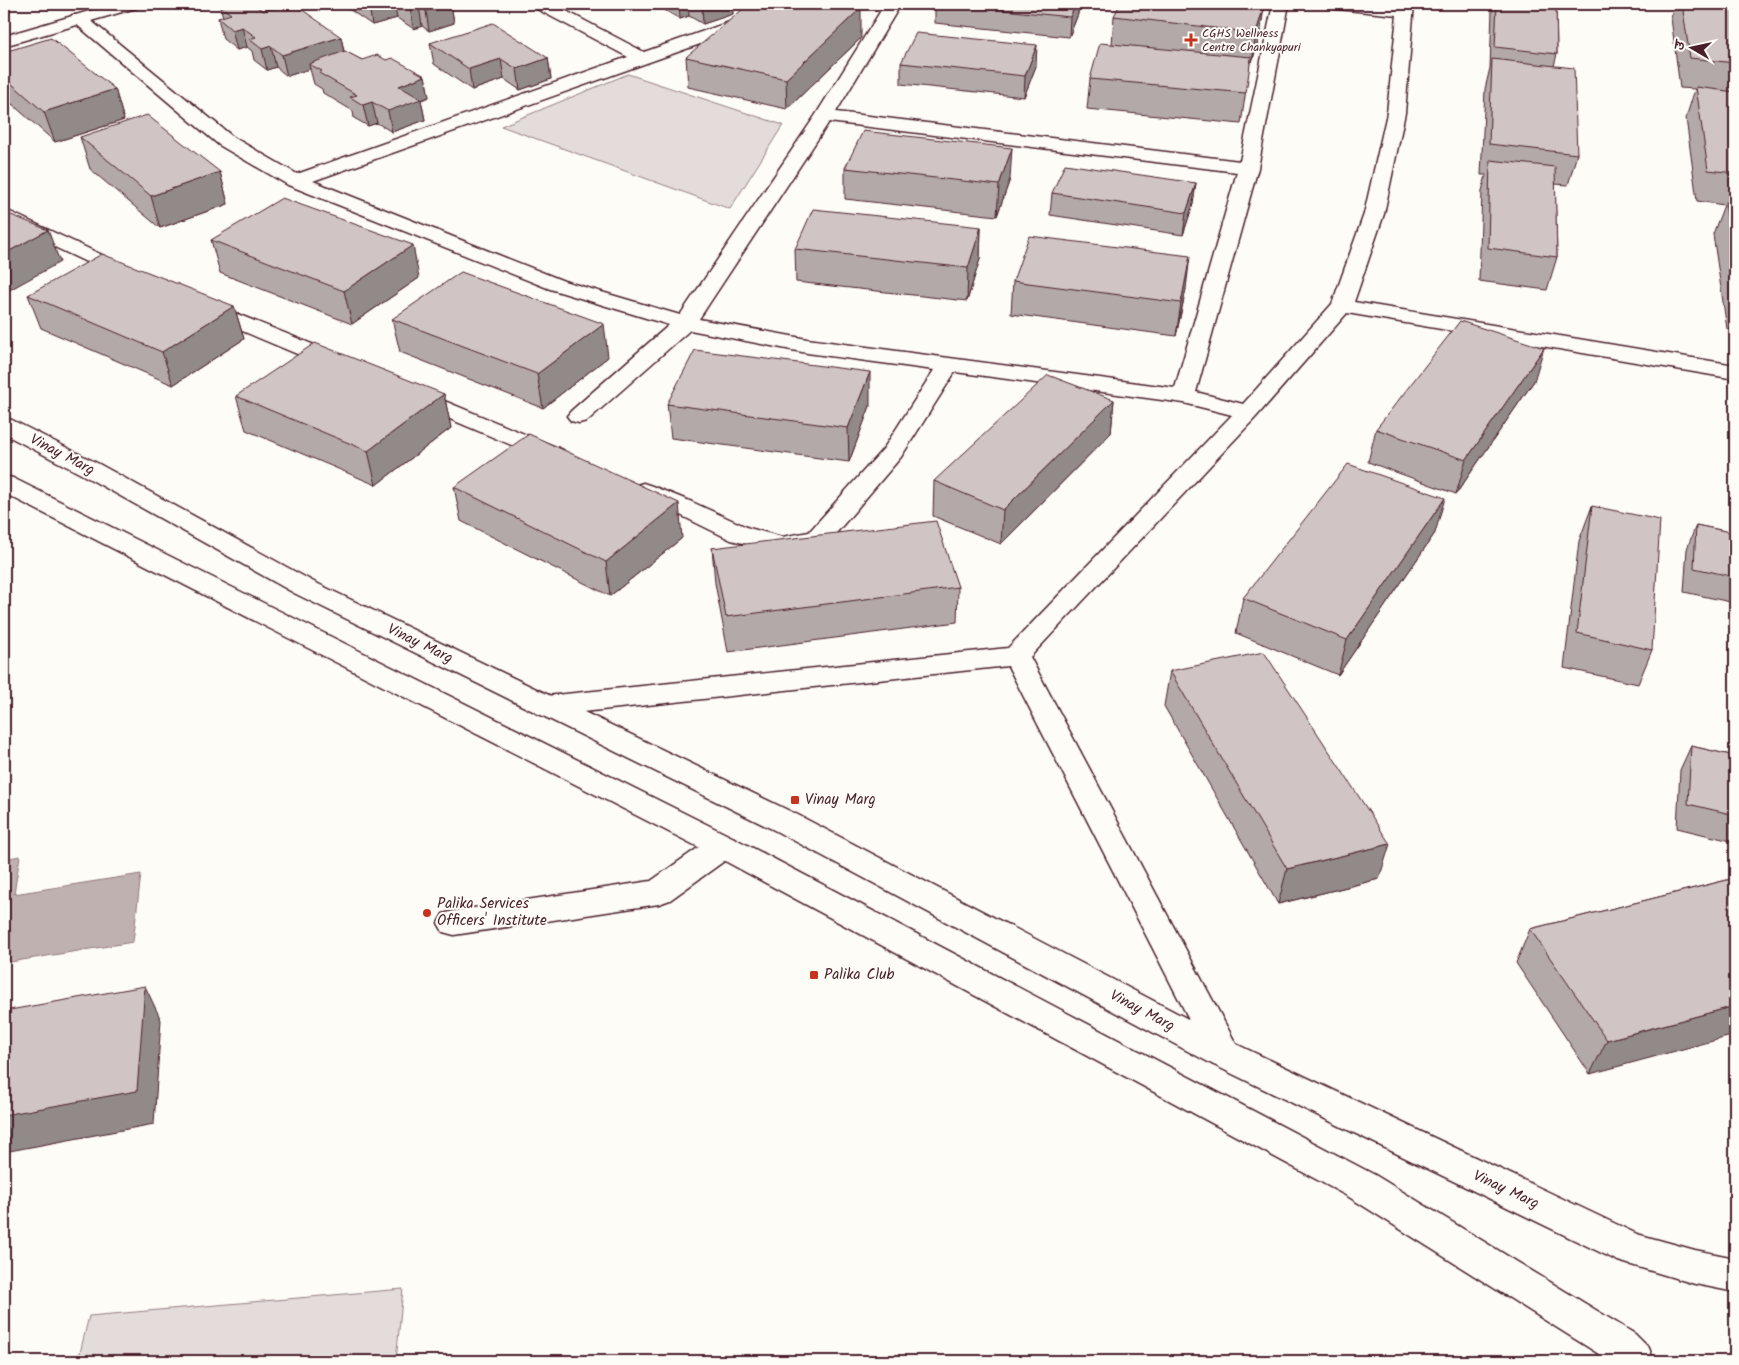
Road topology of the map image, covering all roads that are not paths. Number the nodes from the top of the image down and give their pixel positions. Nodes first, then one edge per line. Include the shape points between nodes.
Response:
1 (130, 4) edge
2 (541, 4) edge
3 (796, 4) edge
4 (893, 4) edge
5 (1281, 4) edge
6 (1337, 4) edge
7 (1406, 7) edge
8 (78, 19) junction
9 (4, 42) edge
10 (644, 59) junction
11 (824, 116) junction
12 (1248, 168) junction
13 (295, 182) junction
14 (4, 216) edge
15 (150, 284) edge
16 (184, 298) edge
17 (1342, 306) junction
18 (685, 323) junction
19 (948, 364) junction
20 (1735, 372) edge
21 (362, 373) edge
22 (390, 385) edge
23 (1184, 396) junction
24 (1248, 412) junction
25 (579, 416) dead end
26 (4, 424) edge
27 (577, 464) edge
28 (4, 482) edge
29 (621, 482) edge
30 (1016, 656) junction
31 (546, 706) junction
32 (723, 846) junction
33 (454, 923) dead end
34 (1224, 1054) junction
35 (1735, 1275) edge
36 (1635, 1361) edge

1 - 8 street
2 - 10 street
3 - 10 street
4 - 11 street
5 - 12 street
6 - 7 street
7 - 17 street via 1396,113 1374,214
8 - 9 street
8 - 13 street via 226,141
10 - 13 street
11 - 12 street
11 - 18 street
12 - 23 street
13 - 18 street via 558,285
14 - 15 street
16 - 21 street
17 - 20 street
17 - 24 street
18 - 19 street via 807,346
18 - 25 street
19 - 23 street
19 - 29 street via 893,452 817,539 782,545 740,534
22 - 27 street
23 - 24 street
24 - 30 street
26 - 31 street, Vinay Marg via 303,587
28 - 32 street
30 - 31 street
30 - 34 street
31 - 34 street, Vinay Marg via 787,823
32 - 33 street via 659,892
32 - 36 street via 1362,1186 1622,1347
34 - 35 street, Vinay Marg via 1631,1249

